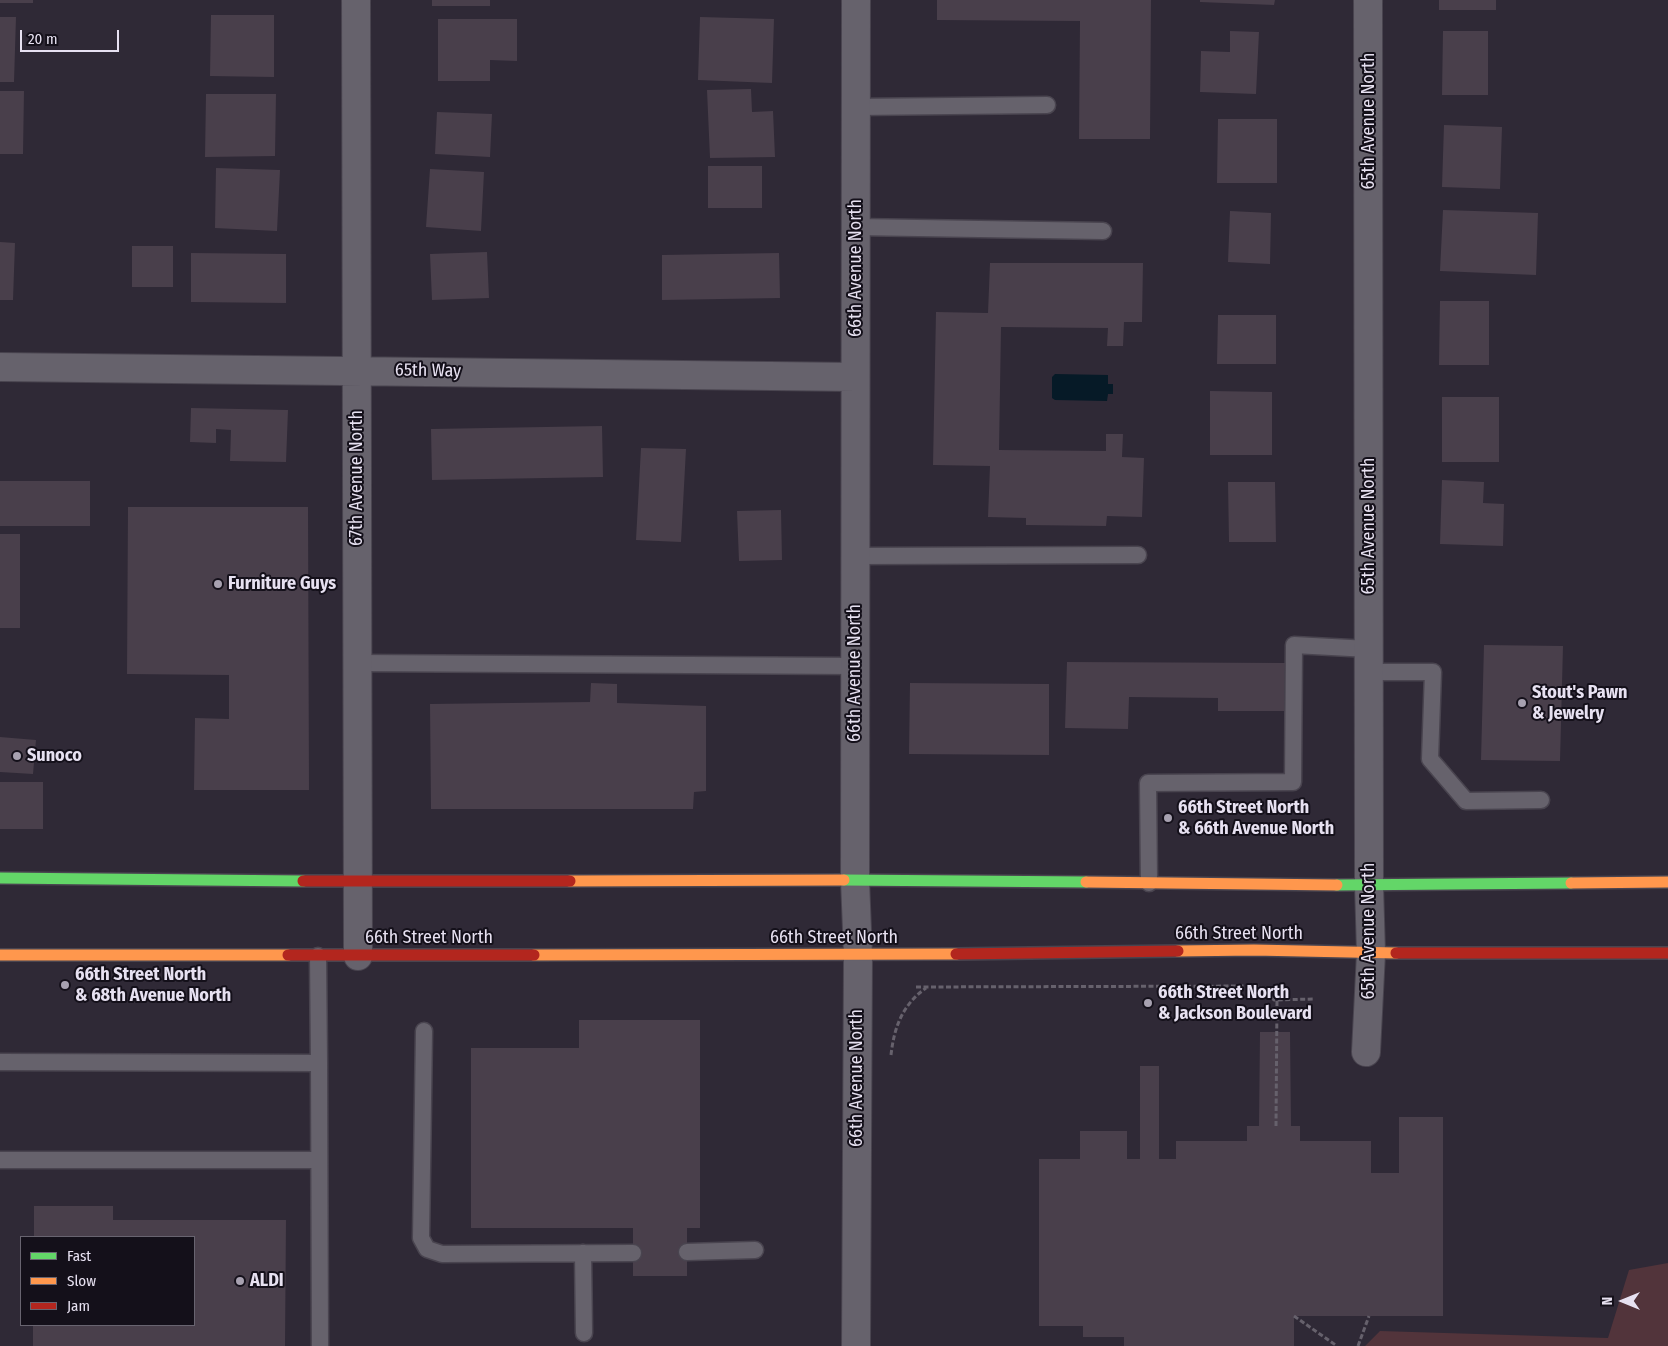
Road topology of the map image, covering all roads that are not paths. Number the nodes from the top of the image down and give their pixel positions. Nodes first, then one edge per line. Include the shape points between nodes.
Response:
1 (356, 0) edge
2 (856, 0) edge
3 (1368, 0) edge
4 (1047, 105) dead end
5 (856, 107) junction
6 (856, 227) junction
7 (1103, 231) dead end
8 (0, 368) edge
9 (356, 370) junction
10 (855, 377) junction
11 (1138, 555) dead end
12 (855, 556) junction
13 (1369, 660) junction
14 (357, 663) junction
15 (855, 666) junction
16 (1541, 800) dead end
17 (0, 878) edge
18 (855, 880) junction
19 (358, 881) junction
20 (1668, 882) edge
21 (1149, 883) junction
22 (1369, 885) junction
23 (1371, 953) junction
24 (1668, 954) edge
25 (0, 955) edge
26 (318, 956) junction
27 (358, 956) junction
28 (858, 956) junction
29 (424, 1031) dead end
30 (1366, 1052) dead end
31 (0, 1062) edge
32 (319, 1063) junction
33 (0, 1160) edge
34 (319, 1160) junction
35 (756, 1250) dead end
36 (687, 1252) dead end
37 (583, 1253) junction
38 (633, 1253) dead end
39 (584, 1333) dead end
40 (320, 1346) edge
41 (856, 1346) edge

1 - 9 street, 67th Avenue North
2 - 5 street, 66th Avenue North
3 - 13 street, 65th Avenue North
4 - 5 lane
5 - 6 street, 66th Avenue North
6 - 7 lane
6 - 10 street, 66th Avenue North
8 - 9 street, 65th Way
9 - 10 street, 65th Way
9 - 14 street, 67th Avenue North
10 - 12 street, 66th Avenue North
11 - 12 lane
12 - 15 street, 66th Avenue North
13 - 16 lane via 1433,672 1430,759 1466,801
13 - 21 lane via 1294,645 1292,782 1148,783
13 - 22 street, 65th Avenue North
14 - 15 lane
14 - 19 street, 67th Avenue North
15 - 18 street, 66th Avenue North
17 - 19 main road
18 - 19 main road
18 - 21 main road
18 - 28 street, 66th Avenue North
19 - 27 street, 67th Avenue North
20 - 22 main road
21 - 22 main road
22 - 23 street, 65th Avenue North
23 - 24 main road, 66th Street North
23 - 28 main road, 66th Street North via 1254,950
23 - 30 street, 65th Avenue North
25 - 26 main road, 66th Street North
26 - 27 main road, 66th Street North
26 - 32 lane
27 - 28 main road, 66th Street North
28 - 41 street, 66th Avenue North
29 - 37 lane via 421,1238 427,1250 442,1254
31 - 32 lane
32 - 34 lane
33 - 34 lane
34 - 40 lane
35 - 36 lane
37 - 38 lane
37 - 39 lane

